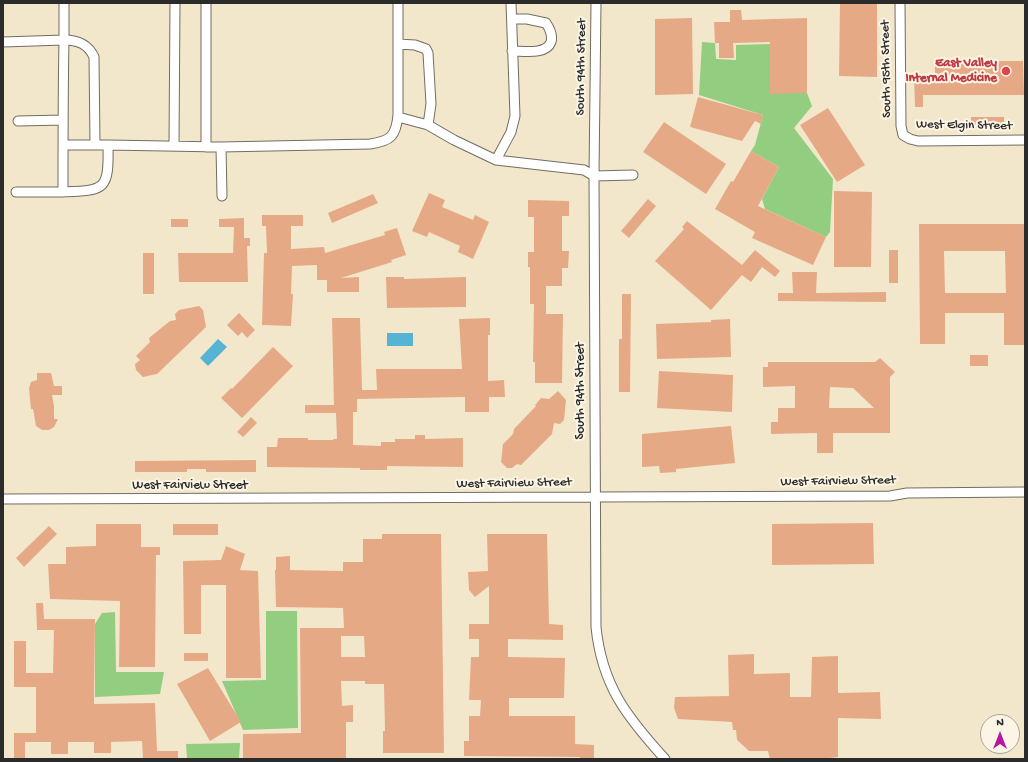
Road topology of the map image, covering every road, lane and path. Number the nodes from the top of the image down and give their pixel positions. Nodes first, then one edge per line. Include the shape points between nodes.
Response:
1 (64, 3) edge
2 (175, 3) edge
3 (206, 3) edge
4 (398, 3) edge
5 (512, 3) edge
6 (596, 3) edge
7 (900, 3) edge
8 (512, 19) junction
9 (64, 40) junction
10 (3, 42) edge
11 (398, 44) junction
12 (512, 51) junction
13 (398, 117) junction
14 (18, 120) dead end
15 (63, 120) junction
16 (428, 125) junction
17 (903, 135) joint
18 (1025, 140) edge
19 (63, 145) junction
20 (95, 145) junction
21 (108, 145) junction
22 (174, 146) junction
23 (206, 147) junction
24 (221, 147) junction
25 (496, 160) junction
26 (633, 175) dead end
27 (594, 176) junction
28 (16, 192) dead end
29 (63, 192) junction
30 (222, 196) dead end
31 (1025, 492) edge
32 (595, 496) junction
33 (3, 499) edge
34 (665, 759) edge

1 - 9 street
2 - 22 street
3 - 23 street
4 - 11 street
5 - 8 street
6 - 27 street, South 94th Street
7 - 17 street, South 95th Street
8 - 12 street
8 - 12 street via 546,23 552,38 549,46 543,50
9 - 10 street
9 - 15 street
9 - 20 street via 82,43 90,48 94,57
11 - 13 street
11 - 16 street via 421,46 428,53 431,104
12 - 25 street via 515,116 511,132
13 - 16 street
13 - 24 street via 397,128 392,137 383,142
14 - 15 street
15 - 19 street
16 - 25 street
17 - 18 street, West Elgin Street via 918,141
19 - 20 street
19 - 29 street
20 - 21 street
21 - 22 street
21 - 29 street via 109,166 104,183 96,190
22 - 23 street
23 - 24 street
24 - 30 street
25 - 27 street via 584,170
26 - 27 street
27 - 32 street, South 94th Street
28 - 29 street
31 - 32 street, West Fairview Street via 907,493 882,496
32 - 33 street, West Fairview Street
32 - 34 street, South 94th Street via 596,627 601,658 620,704

